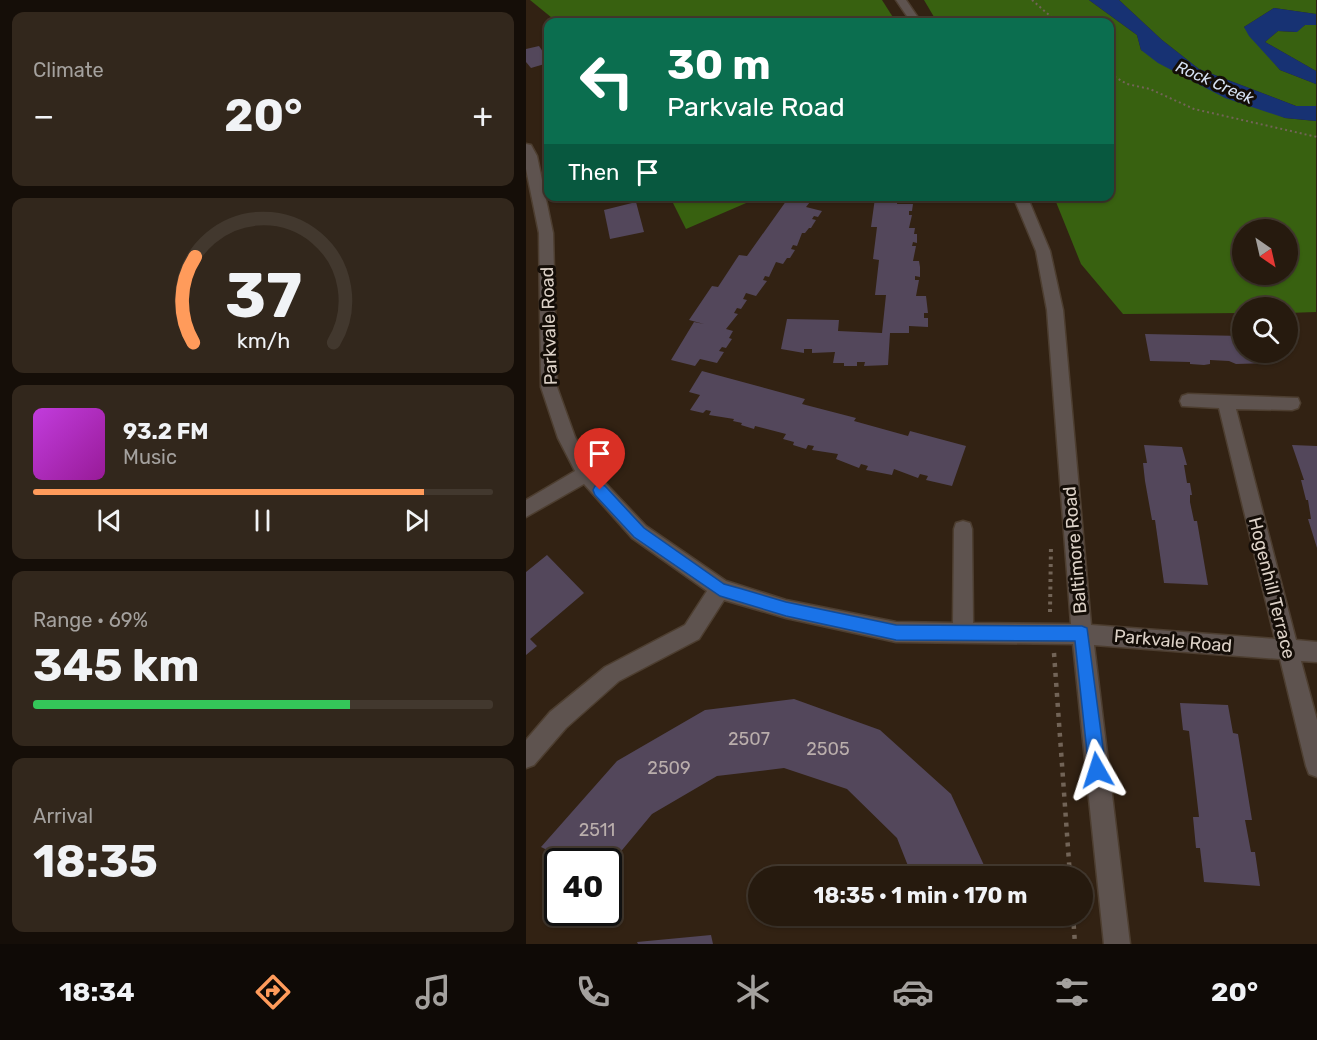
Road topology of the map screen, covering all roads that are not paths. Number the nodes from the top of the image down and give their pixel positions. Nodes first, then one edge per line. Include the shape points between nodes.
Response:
1 (901, 0) edge
2 (913, 18) edge
3 (527, 153) edge
4 (1022, 201) edge
5 (1188, 401) dead end
6 (1292, 403) dead end
7 (1227, 406) junction
8 (586, 474) junction
9 (526, 509) edge
10 (962, 529) dead end
11 (720, 589) junction
12 (963, 633) junction
13 (1082, 634) junction
14 (1288, 651) junction
15 (1316, 652) edge
16 (526, 757) edge
17 (1316, 766) edge
18 (1117, 944) edge

1 - 2 street
3 - 8 street, Parkvale Road via 547,233 549,387 567,438
4 - 13 street, Baltimore Road via 1043,251 1055,310
5 - 7 street
6 - 7 street
7 - 14 street, Hogenhill Terrace
8 - 9 street
8 - 11 street, Parkvale Road via 639,532
10 - 12 street
11 - 12 street, Parkvale Road via 786,609 896,632
11 - 16 street via 692,632 612,674 558,720
12 - 13 street, Parkvale Road
13 - 14 street, Parkvale Road
13 - 18 street, Baltimore Road
14 - 15 street, Parkvale Road
14 - 17 street, Hogenhill Terrace

